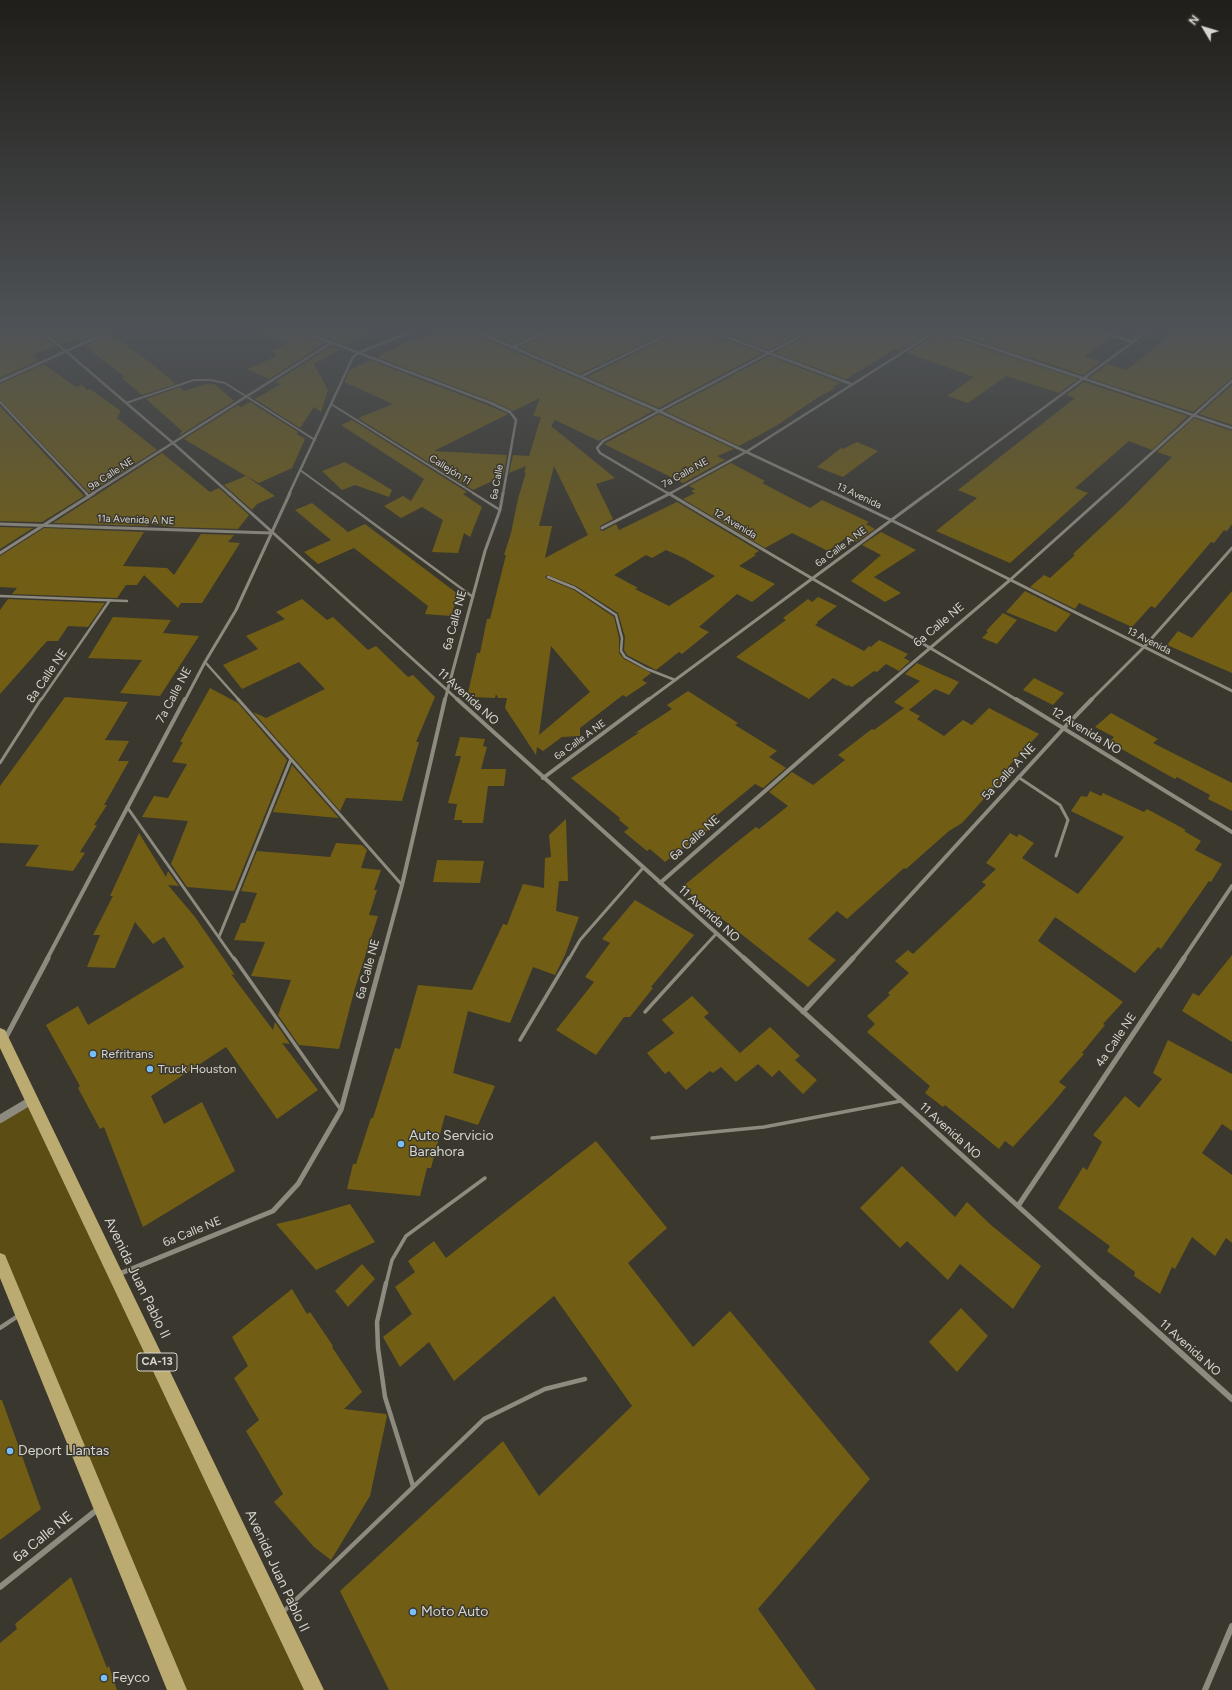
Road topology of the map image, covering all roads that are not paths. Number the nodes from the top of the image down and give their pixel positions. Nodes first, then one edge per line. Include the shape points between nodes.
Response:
1 (6, 409) edge
2 (133, 409) edge
3 (227, 409) edge
4 (267, 409) edge
5 (329, 409) edge
6 (339, 409) edge
7 (501, 409) edge
8 (654, 409) edge
9 (663, 409) edge
10 (813, 409) edge
11 (1042, 409) edge
12 (1174, 409) edge
13 (1200, 409) edge
14 (659, 411) junction
15 (1193, 415) junction
16 (1232, 428) edge
17 (315, 440) junction
18 (173, 443) junction
19 (746, 452) junction
20 (300, 470) junction
21 (670, 494) junction
22 (89, 497) junction
23 (500, 510) junction
24 (891, 520) junction
25 (0, 524) edge
26 (45, 525) junction
27 (602, 528) dead end
28 (271, 533) junction
29 (1232, 548) edge
30 (485, 551) joint
31 (0, 553) edge
32 (548, 578) dead end
33 (811, 579) junction
34 (1010, 580) junction
35 (473, 596) junction
36 (1, 597) edge
37 (110, 600) junction
38 (127, 601) dead end
39 (930, 647) junction
40 (1144, 647) junction
41 (206, 662) junction
42 (675, 680) junction
43 (1232, 691) edge
44 (447, 692) junction
45 (1063, 729) junction
46 (291, 759) junction
47 (0, 763) edge
48 (1018, 777) junction
49 (542, 778) junction
50 (127, 807) junction
51 (1232, 832) edge
52 (1056, 856) dead end
53 (642, 868) junction
54 (660, 883) junction
55 (402, 884) junction
56 (1232, 886) edge
57 (716, 934) junction
58 (219, 937) junction
59 (645, 1012) dead end
60 (803, 1012) junction
61 (1, 1040) edge
62 (520, 1040) dead end
63 (32, 1100) junction
64 (901, 1101) junction
65 (342, 1110) junction
66 (0, 1119) edge
67 (652, 1138) dead end
68 (485, 1178) dead end
69 (1018, 1206) junction
70 (0, 1260) edge
71 (116, 1275) junction
72 (22, 1313) junction
73 (0, 1328) edge
74 (585, 1379) dead end
75 (1232, 1399) edge
76 (413, 1486) junction
77 (101, 1506) junction
78 (0, 1587) edge
79 (278, 1616) junction
80 (1232, 1626) edge
81 (177, 1690) edge
82 (314, 1690) edge
83 (1205, 1690) edge

1 - 22 lane
2 - 18 street, 11 Avenida NO
3 - 18 street, 9a Calle NE
4 - 17 lane
5 - 17 street, 7a Calle NE
6 - 23 lane, Callejón 11
7 - 23 street, 6a Calle via 516,420
8 - 14 street, 13 Avenida
9 - 14 street
10 - 19 street, 7a Calle NE
11 - 24 street, 6a Calle A NE
12 - 15 street
13 - 15 street, 6a Calle NE
14 - 19 street, 13 Avenida
14 - 21 street, 12 Avenida via 603,441 597,448 600,453
15 - 16 street
15 - 34 street, 6a Calle NE
17 - 20 street, 7a Calle NE
18 - 22 street, 9a Calle NE
18 - 28 street, 11 Avenida NO
19 - 21 street, 7a Calle NE
19 - 24 street, 13 Avenida
20 - 28 street, 7a Calle NE
20 - 35 lane
21 - 27 street, 7a Calle NE
21 - 33 street, 12 Avenida
22 - 26 street, 9a Calle NE
23 - 30 street, 6a Calle
24 - 33 street, 6a Calle A NE
24 - 34 street, 13 Avenida
25 - 26 street, 11a Avenida A NE
26 - 28 street, 11a Avenida A NE
26 - 31 street, 9a Calle NE
28 - 41 street, 7a Calle NE via 236,610
28 - 44 street, 11 Avenida NO
29 - 40 street, 5a Calle A NE
30 - 35 street, 6a Calle NE
32 - 42 lane via 579,590 616,615 622,638 621,651 626,657
33 - 39 street, 12 Avenida
33 - 42 street, 6a Calle A NE
34 - 39 street, 6a Calle NE
34 - 40 street, 13 Avenida
35 - 44 street, 6a Calle NE
36 - 37 lane
37 - 38 lane
37 - 47 lane, 8a Calle NE
39 - 45 street, 12 Avenida NO
39 - 54 street, 6a Calle NE
40 - 43 street, 13 Avenida
40 - 45 street, 5a Calle A NE
41 - 46 lane
41 - 50 street, 7a Calle NE
42 - 49 street, 6a Calle A NE
44 - 49 street, 11 Avenida NO
44 - 55 street, 6a Calle NE
45 - 48 street, 5a Calle A NE
45 - 51 street, 12 Avenida NO
46 - 55 lane
46 - 58 lane
48 - 52 lane via 1060,805 1068,820
48 - 60 street, 5a Calle A NE
49 - 53 street, 11 Avenida NO
50 - 58 lane
50 - 61 street, 7a Calle NE
53 - 54 street, 11 Avenida NO
53 - 62 lane via 580,940
54 - 57 street, 11 Avenida NO
55 - 65 street, 6a Calle NE
56 - 69 street, 4a Calle NE
57 - 59 lane
57 - 60 street, 11 Avenida NO
58 - 65 lane
60 - 64 street, 11 Avenida NO
61 - 63 highway, Avenida Juan Pablo II / CA-13
63 - 66 street
63 - 71 highway, Avenida Juan Pablo II / CA-13
64 - 67 lane via 764,1127
64 - 69 street, 11 Avenida NO
65 - 71 street, 6a Calle NE via 298,1184 273,1211
68 - 76 lane via 406,1236 392,1260 382,1297 378,1322 378,1348 386,1397
69 - 75 street, 11 Avenida NO
70 - 72 highway
71 - 79 highway, Avenida Juan Pablo II / CA-13
72 - 73 lane
72 - 77 highway
74 - 76 lane via 546,1389 484,1419
76 - 79 lane
77 - 78 street, 6a Calle NE
77 - 81 highway
79 - 82 highway, Avenida Juan Pablo II / CA-13
80 - 83 street

